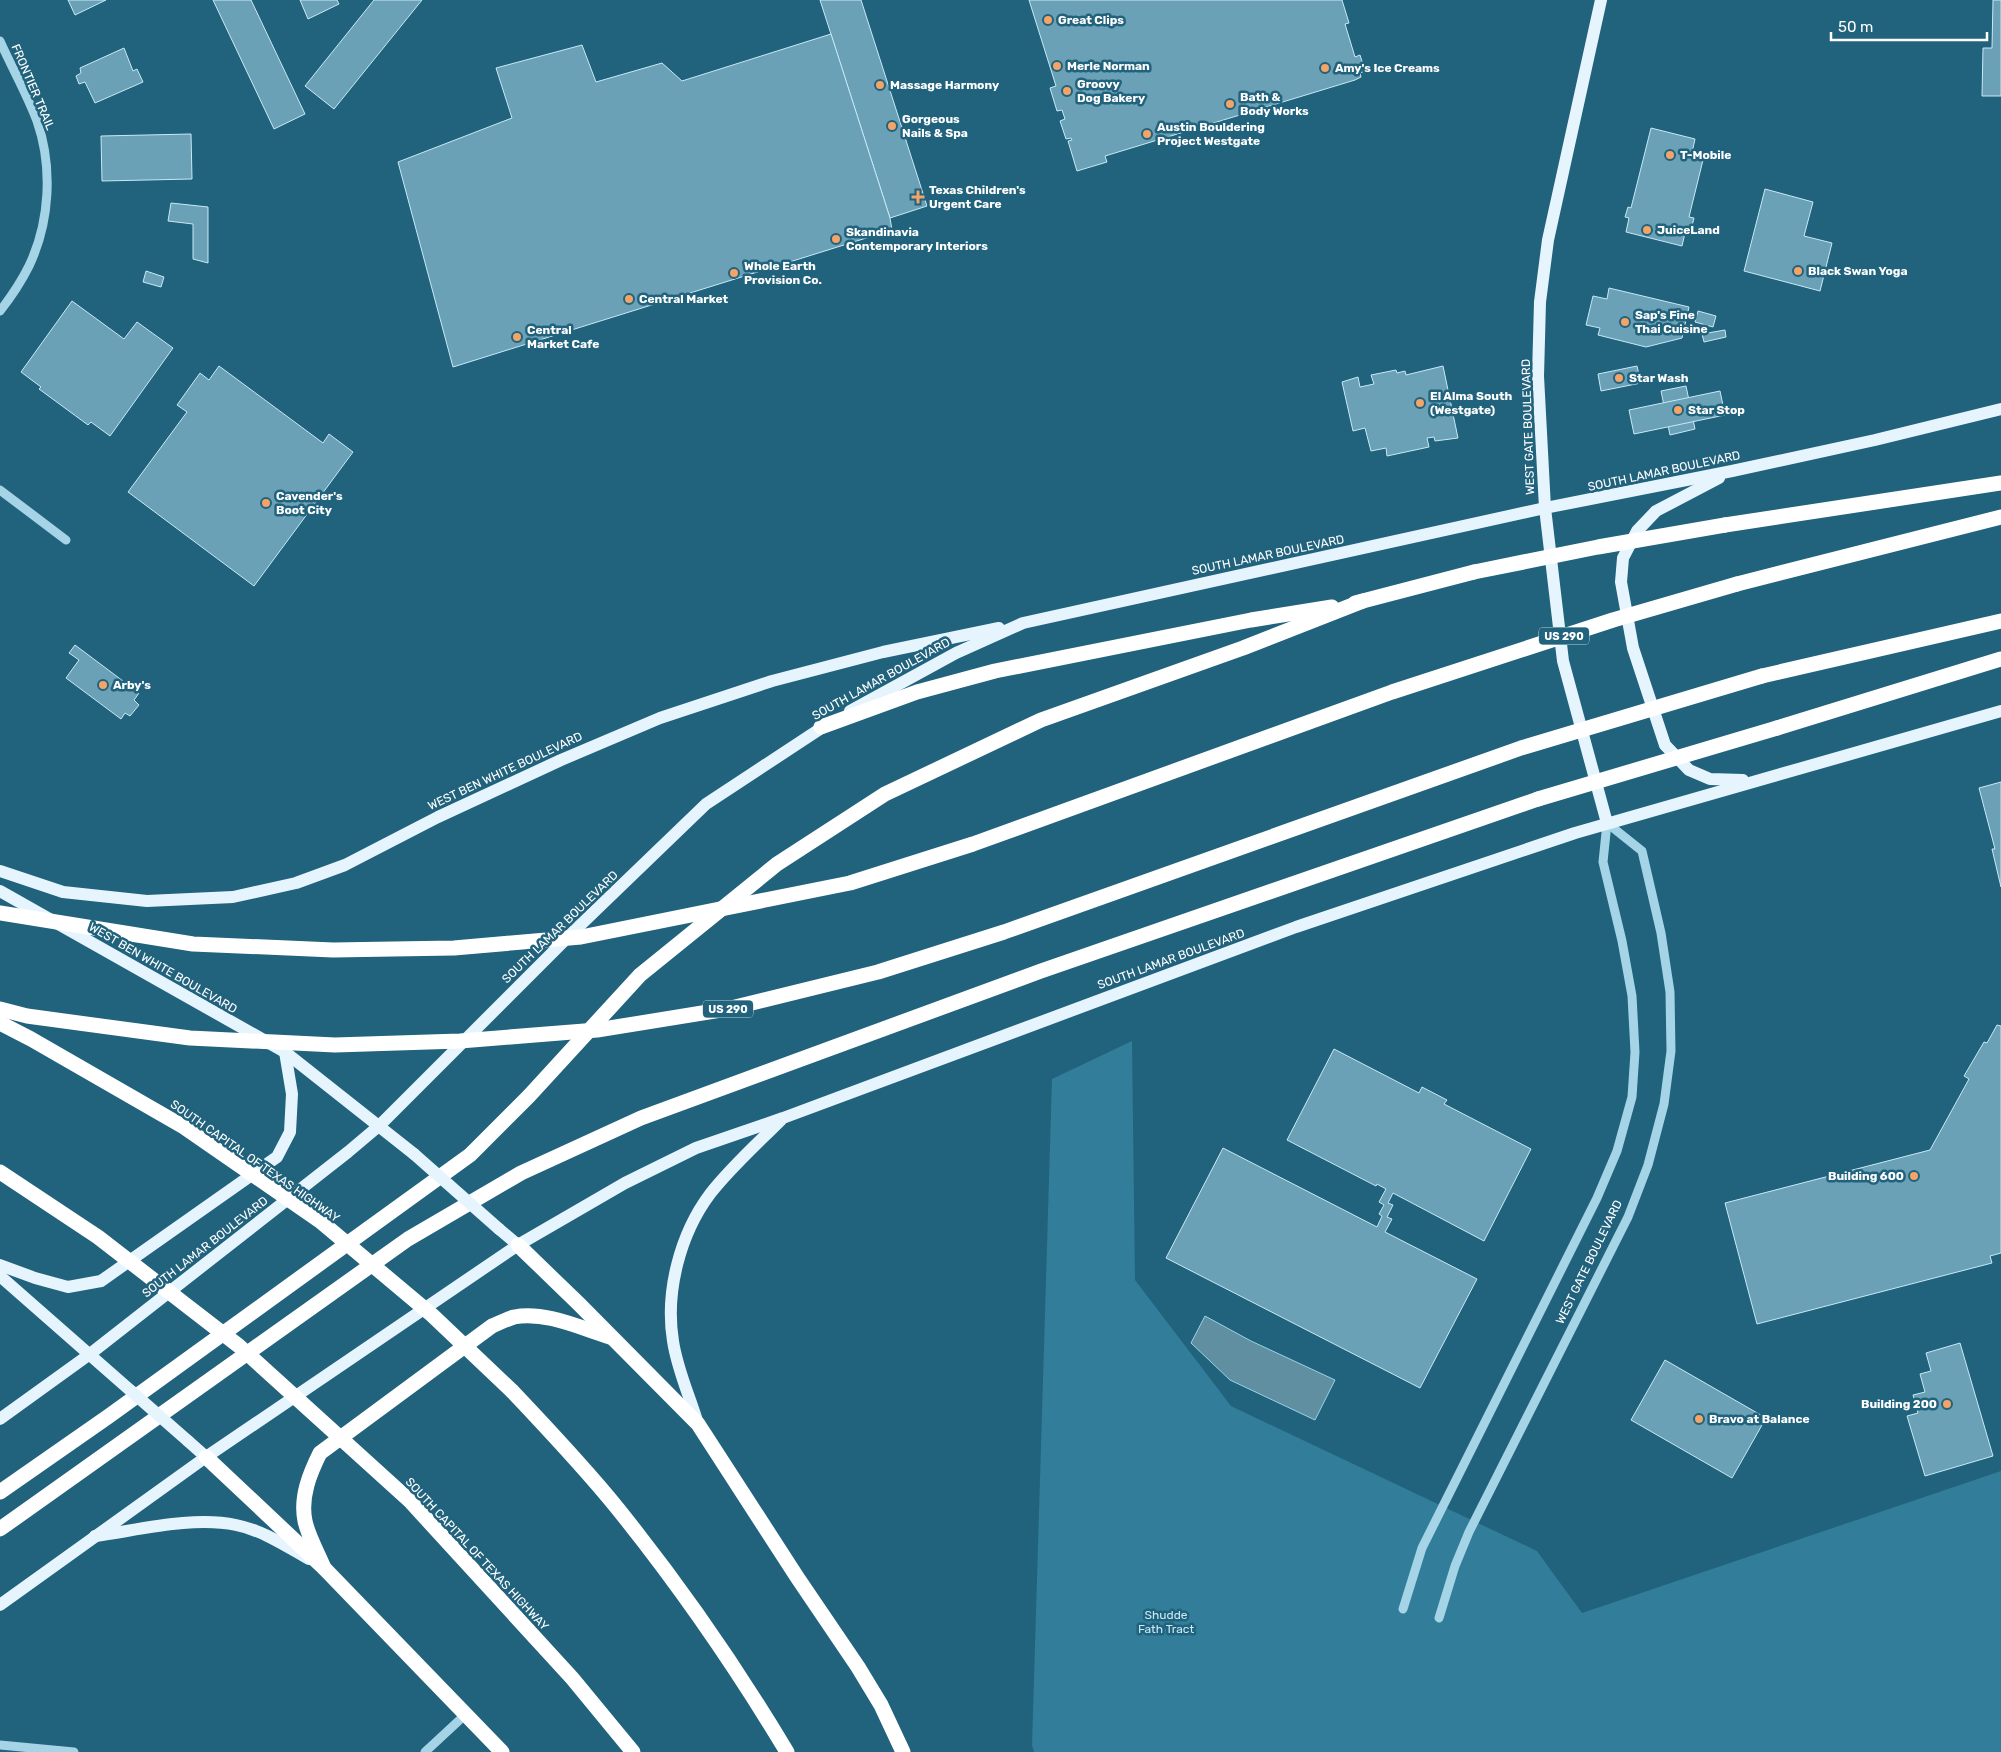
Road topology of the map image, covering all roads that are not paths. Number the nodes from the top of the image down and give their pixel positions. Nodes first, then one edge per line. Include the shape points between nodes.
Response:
1 (1601, 0) edge
2 (0, 41) edge
3 (0, 311) edge
4 (2001, 409) edge
5 (1732, 471) junction
6 (2001, 483) edge
7 (0, 490) edge
8 (1545, 508) junction
9 (2001, 517) edge
10 (66, 540) dead end
11 (1363, 602) junction
12 (2001, 621) edge
13 (1023, 623) junction
14 (2001, 658) edge
15 (2001, 711) edge
16 (821, 727) junction
17 (1756, 780) junction
18 (1608, 823) junction
19 (0, 871) edge
20 (0, 891) edge
21 (0, 913) edge
22 (0, 1009) edge
23 (0, 1023) edge
24 (285, 1052) junction
25 (783, 1118) junction
26 (380, 1125) junction
27 (0, 1172) edge
28 (518, 1245) junction
29 (0, 1265) edge
30 (0, 1276) edge
31 (611, 1337) junction
32 (90, 1354) junction
33 (0, 1419) edge
34 (698, 1424) junction
35 (206, 1457) junction
36 (0, 1492) edge
37 (0, 1529) edge
38 (93, 1537) junction
39 (324, 1568) junction
40 (0, 1605) edge
41 (1403, 1609) dead end
42 (1440, 1618) dead end
43 (466, 1714) junction
44 (0, 1744) edge
45 (74, 1752) edge
46 (425, 1752) edge
47 (502, 1752) edge
48 (633, 1752) edge
49 (787, 1752) edge
50 (903, 1752) edge

1 - 8 main road, WEST GATE BOULEVARD via 1552,214 1542,285 1538,401
2 - 3 street, FRONTIER TRAIL via 37,121 44,146 47,199 44,223 29,266
4 - 5 main road, SOUTH LAMAR BOULEVARD
5 - 8 main road, SOUTH LAMAR BOULEVARD
5 - 17 main road via 1656,511 1637,531 1623,558 1621,582 1633,648 1665,745 1688,770 1710,779
6 - 11 highway, bridge via 1598,547 1474,572
7 - 10 street
8 - 13 main road, SOUTH LAMAR BOULEVARD
8 - 18 main road, WEST GATE BOULEVARD via 1563,661
9 - 21 highway, US 290, bridge via 1737,584 1613,620 1392,692 973,844 850,883 581,937 454,948 323,949 193,944
11 - 16 highway via 1250,620 995,671 917,692
11 - 36 highway via 1041,720 885,794 835,826 777,864 640,975 470,1155
12 - 22 highway, US 290, bridge via 1762,676 1521,748 1004,932 878,972 727,1009 597,1030 460,1041 335,1045 190,1038 27,1016
13 - 16 main road, SOUTH LAMAR BOULEVARD via 956,653
13 - 19 main road, WEST BEN WHITE BOULEVARD via 883,652 772,681 660,718 438,817 345,865 296,883 233,897 147,901 63,892
14 - 37 highway, bridge via 1538,800 1013,981 642,1118 522,1173 408,1239
15 - 17 main road, SOUTH LAMAR BOULEVARD
16 - 26 main road, SOUTH LAMAR BOULEVARD via 706,804
17 - 18 main road, SOUTH LAMAR BOULEVARD
18 - 25 main road, SOUTH LAMAR BOULEVARD via 1296,927
18 - 41 street, WEST GATE BOULEVARD via 1603,862 1632,996 1635,1052 1632,1097 1617,1151 1597,1198 1422,1548
18 - 42 street, WEST GATE BOULEVARD via 1642,851 1661,933 1670,992 1671,1051 1664,1104 1648,1165 1628,1217 1470,1532 1455,1566
20 - 24 main road, WEST BEN WHITE BOULEVARD
23 - 49 highway, SOUTH CAPITAL OF TEXAS HIGHWAY, bridge via 184,1127 320,1221 432,1315 512,1391 618,1509 708,1628
24 - 26 main road, WEST BEN WHITE BOULEVARD
24 - 29 main road via 292,1094 290,1132 277,1157 101,1281 68,1286
25 - 28 main road, SOUTH LAMAR BOULEVARD via 696,1148 625,1183
25 - 34 main road via 710,1193 694,1219 683,1247 671,1312 673,1342
26 - 28 main road, WEST BEN WHITE BOULEVARD, bridge
26 - 32 main road, SOUTH LAMAR BOULEVARD
27 - 48 highway, SOUTH CAPITAL OF TEXAS HIGHWAY, bridge via 98,1237 239,1346 410,1501 572,1678
28 - 31 highway
28 - 35 main road, SOUTH LAMAR BOULEVARD
30 - 32 main road
31 - 34 highway
31 - 39 highway via 548,1318 513,1317 492,1326 320,1453 310,1474 305,1496 305,1520
32 - 33 main road, SOUTH LAMAR BOULEVARD
32 - 35 main road, bridge
34 - 50 highway via 858,1667 881,1705
35 - 38 main road, SOUTH LAMAR BOULEVARD
35 - 39 highway
38 - 39 main road via 205,1522 237,1525 272,1538
38 - 40 main road, SOUTH LAMAR BOULEVARD
39 - 43 highway
43 - 46 street
43 - 47 highway
44 - 45 street

